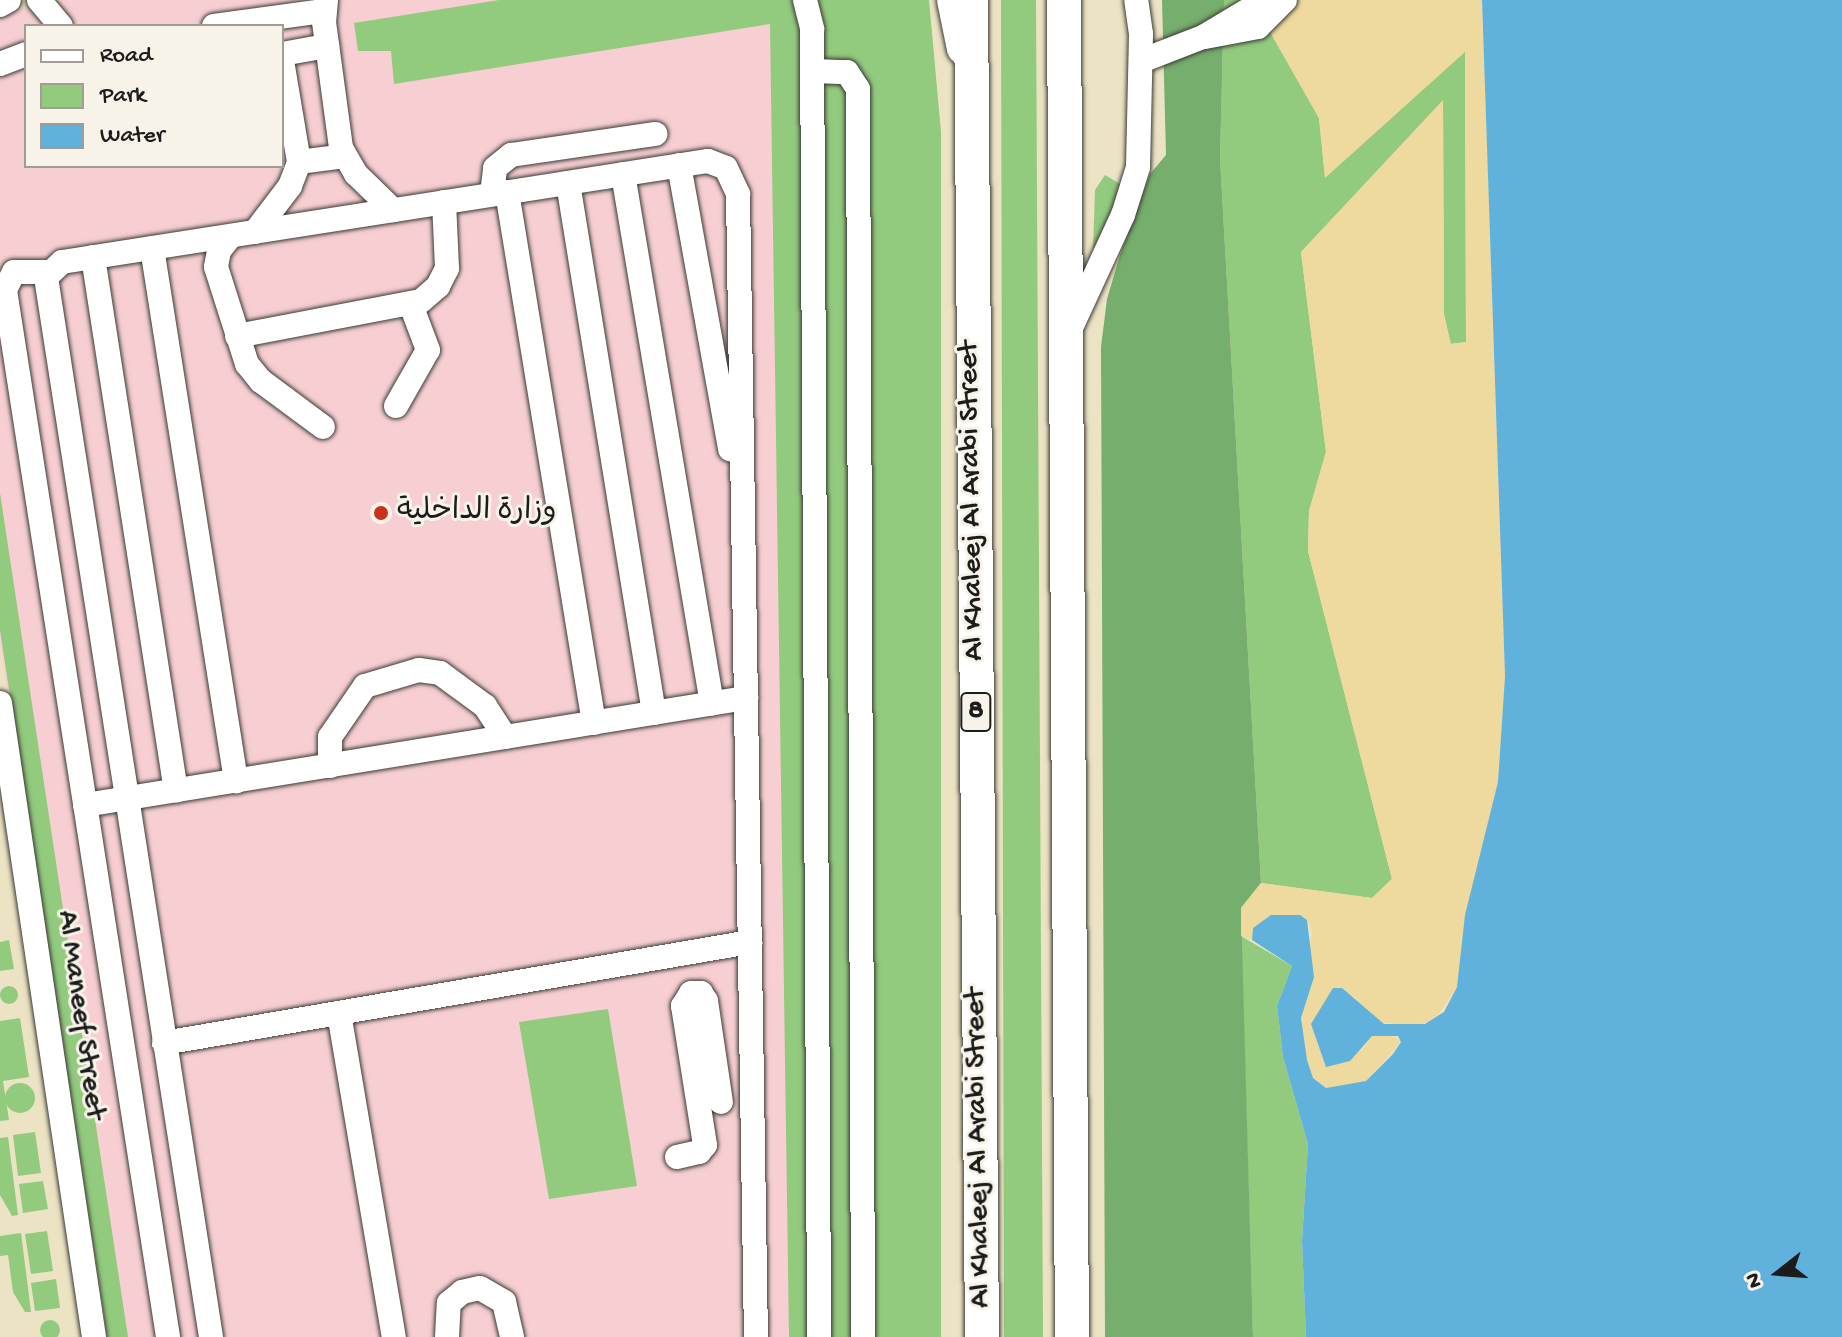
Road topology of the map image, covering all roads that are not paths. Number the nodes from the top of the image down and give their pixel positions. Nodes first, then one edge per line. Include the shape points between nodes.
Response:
1 (9, 0) edge
2 (39, 0) edge
3 (805, 0) edge
4 (952, 0) edge
5 (971, 0) edge
6 (1064, 0) edge
7 (1136, 0) edge
8 (1265, 0) edge
9 (1285, 0) edge
10 (0, 5) edge
11 (325, 6) edge
12 (271, 15) edge
13 (59, 24) edge
14 (224, 24) edge
15 (1203, 37) junction
16 (327, 46) junction
17 (24, 55) edge
18 (284, 57) edge
19 (1141, 61) junction
20 (0, 64) edge
21 (284, 69) edge
22 (813, 71) junction
23 (969, 86) junction
24 (655, 134) dead end
25 (345, 156) junction
26 (299, 162) junction
27 (679, 165) junction
28 (623, 174) junction
29 (568, 183) junction
30 (500, 193) junction
31 (444, 202) junction
32 (393, 210) junction
33 (255, 232) junction
34 (229, 238) junction
35 (152, 248) junction
36 (93, 257) junction
37 (48, 272) junction
38 (411, 305) junction
39 (1069, 332) junction
40 (237, 336) junction
41 (396, 406) dead end
42 (323, 427) dead end
43 (743, 518) junction
44 (746, 698) junction
45 (0, 703) edge
46 (712, 704) junction
47 (654, 713) junction
48 (594, 723) junction
49 (505, 737) junction
50 (860, 746) junction
51 (816, 748) junction
52 (4, 756) edge
53 (330, 766) junction
54 (236, 781) junction
55 (176, 791) junction
56 (126, 799) junction
57 (85, 805) junction
58 (8, 809) edge
59 (750, 942) junction
60 (339, 1013) junction
61 (164, 1043) junction
62 (752, 1096) junction
63 (677, 1157) dead end
64 (94, 1337) edge
65 (168, 1337) edge
66 (211, 1337) edge
67 (394, 1337) edge
68 (447, 1337) edge
69 (512, 1337) edge
70 (756, 1337) edge
71 (819, 1337) edge
72 (863, 1337) edge
73 (982, 1337) edge
74 (1075, 1337) edge

1 - 10 street
2 - 13 street
3 - 22 street via 811,12
4 - 23 main road
5 - 23 highway, Al Khaleej Al Arabi Street / 8
6 - 39 highway
7 - 19 street
8 - 15 street
9 - 15 street via 1258,27
11 - 12 street
11 - 16 street
12 - 14 street
15 - 19 street
16 - 18 street
16 - 25 street
17 - 20 street
19 - 39 street via 1133,188
21 - 26 street
22 - 50 street via 847,72 858,89
22 - 51 street
23 - 73 highway, Al Khaleej Al Arabi Street / 8
24 - 30 street via 511,155 495,168
25 - 26 street
25 - 32 street
26 - 33 street via 290,186
27 - 28 street
27 - 43 street
27 - 43 street via 718,163 737,185
28 - 29 street
28 - 46 street
29 - 30 street
29 - 47 street
30 - 31 street
30 - 48 street
31 - 32 street
31 - 38 street via 447,268 430,294
32 - 33 street
33 - 34 street
34 - 35 street
34 - 40 street via 216,267
35 - 36 street
35 - 54 street
36 - 37 street via 62,262
36 - 55 street
37 - 56 street via 45,282
37 - 57 street via 19,270 5,284
38 - 40 street
38 - 41 street via 428,350
39 - 74 highway
40 - 42 street via 253,373
43 - 44 street
44 - 46 street
44 - 59 street
45 - 52 street, Al Maneef Street
46 - 47 street
47 - 48 street
48 - 49 street
49 - 53 street
49 - 53 street via 485,706 440,673 419,670 365,686 330,737
50 - 51 street
50 - 72 street
51 - 71 street
52 - 58 street, Al Maneef Street
53 - 54 street
54 - 55 street
55 - 56 street
56 - 57 street
56 - 61 street
57 - 65 street
58 - 64 street, Al Maneef Street
59 - 60 street
59 - 62 street
60 - 61 street
60 - 67 street
61 - 66 street
62 - 63 street via 710,1103 705,1145 699,1152
62 - 70 street
68 - 69 street via 449,1303 462,1292 480,1288 504,1302

